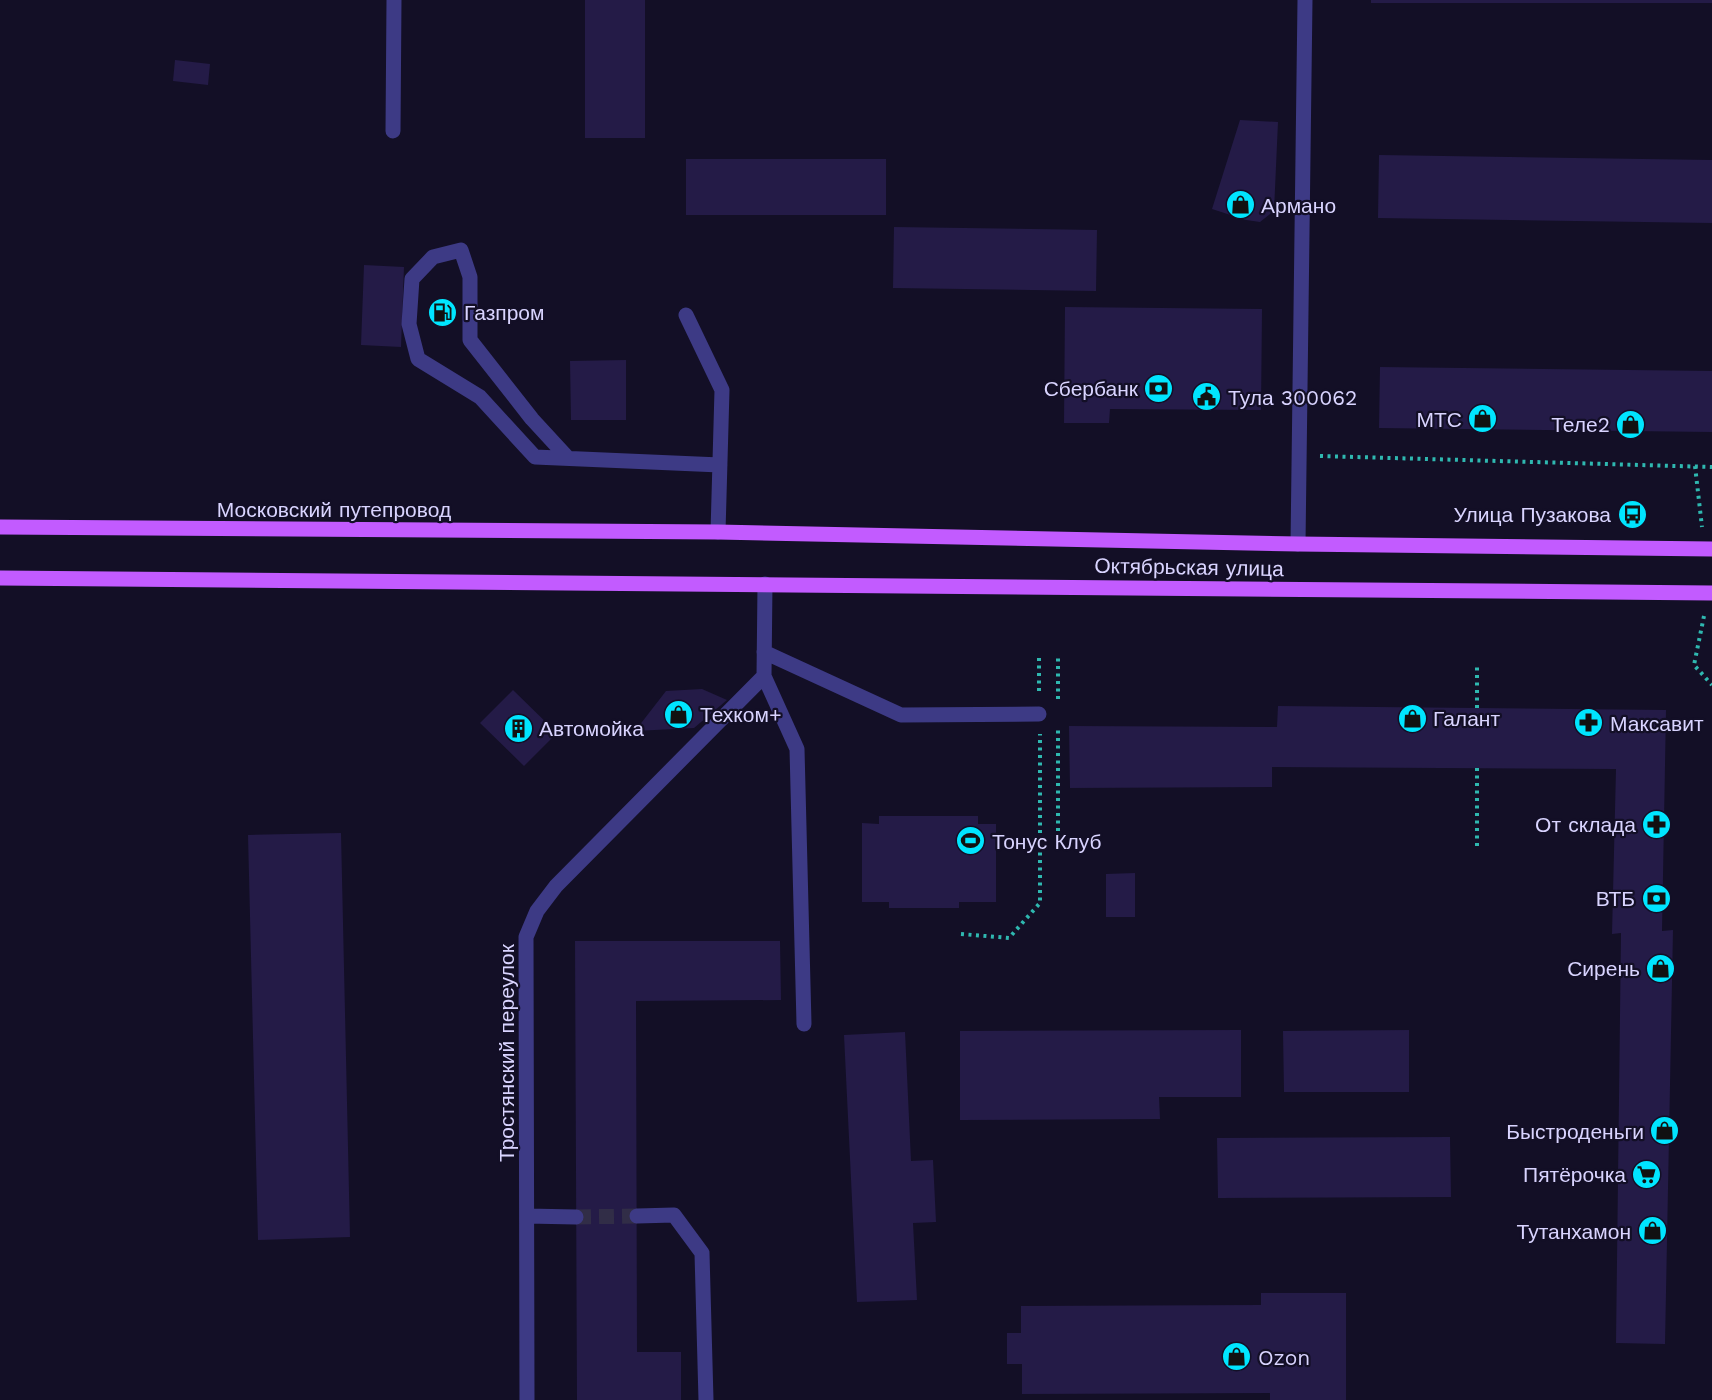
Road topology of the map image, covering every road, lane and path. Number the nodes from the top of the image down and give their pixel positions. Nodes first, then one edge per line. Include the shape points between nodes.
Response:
1 (394, 0) edge
2 (1305, 0) edge
3 (393, 131) dead end
4 (686, 315) dead end
5 (1298, 456) junction
6 (567, 457) junction
7 (720, 465) junction
8 (1695, 466) junction
9 (1712, 466) edge
10 (0, 527) edge
11 (1702, 528) dead end
12 (667, 532) joint
13 (718, 532) junction
14 (1298, 544) junction
15 (1712, 549) edge
16 (0, 578) edge
17 (765, 584) junction
18 (1712, 593) edge
19 (1704, 616) dead end
20 (764, 652) junction
21 (1039, 658) dead end
22 (1058, 658) dead end
23 (1477, 666) dead end
24 (764, 676) junction
25 (1712, 685) edge
26 (1058, 705) dead end
27 (1477, 708) dead end
28 (1040, 714) junction
29 (1058, 717) dead end
30 (1477, 768) dead end
31 (1058, 846) dead end
32 (1478, 848) dead end
33 (961, 934) dead end
34 (804, 1024) dead end
35 (527, 1216) junction
36 (637, 1216) tunnel mouth
37 (576, 1217) tunnel mouth
38 (527, 1400) edge
39 (706, 1400) edge

1 - 3 street
2 - 5 street
4 - 7 street via 722,390
5 - 8 path
5 - 14 street
6 - 6 street via 470,340 470,277 461,250 433,257 412,279 409,324 418,359 480,397 535,457
6 - 7 street
7 - 13 street
8 - 9 path
8 - 11 path
10 - 12 main road, Московский путепровод
12 - 13 main road, Октябрьская улица
13 - 14 main road, Октябрьская улица
14 - 15 main road, Октябрьская улица
16 - 17 main road, Октябрьская улица
17 - 18 main road, Октябрьская улица
17 - 20 street
19 - 25 path via 1694,665
20 - 24 street
20 - 28 street via 901,715
21 - 28 path
22 - 26 path
23 - 27 path
24 - 34 street via 797,749
24 - 35 street, Тростянский переулок via 556,886 537,910 526,937
28 - 33 path via 1040,903 1009,938
29 - 31 path
30 - 32 path
35 - 37 street
35 - 38 street, Тростянский переулок
36 - 39 street via 674,1215 702,1253

